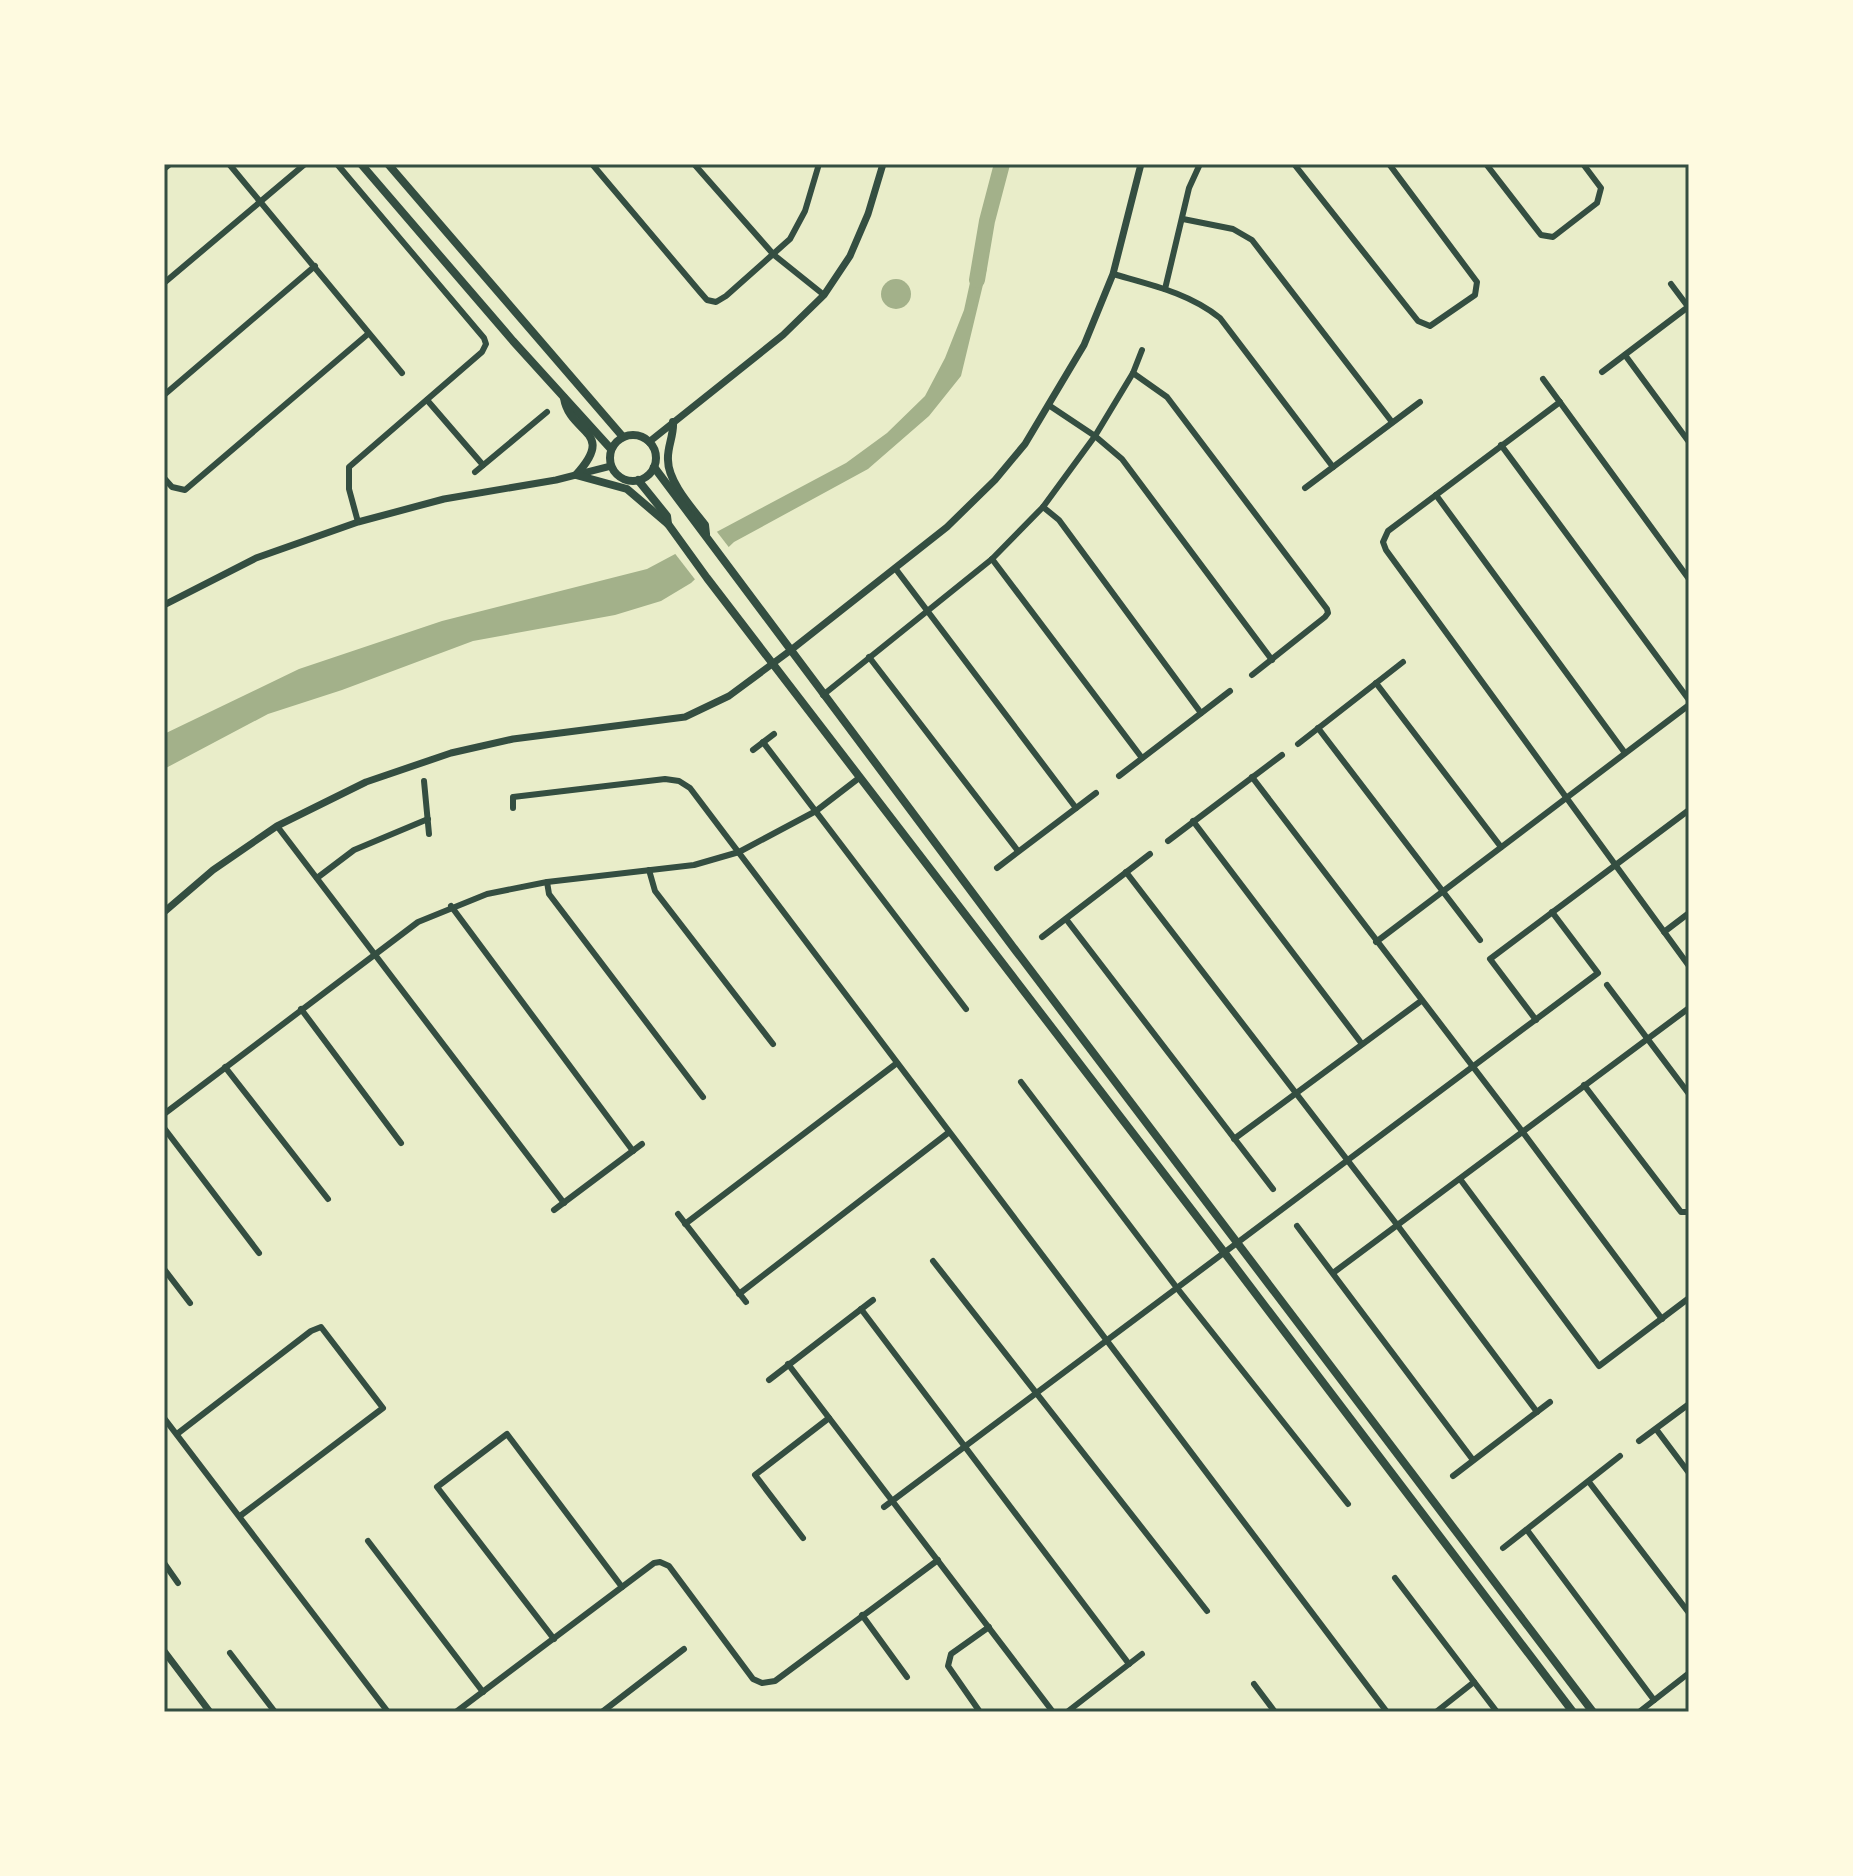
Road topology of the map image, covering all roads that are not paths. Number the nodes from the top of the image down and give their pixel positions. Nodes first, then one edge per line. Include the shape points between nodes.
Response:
1 (170, 164) edge
2 (229, 164) edge
3 (305, 164) edge
4 (337, 164) edge
5 (361, 164) edge
6 (388, 164) edge
7 (592, 164) edge
8 (694, 164) edge
9 (883, 164) edge
10 (1141, 164) edge
11 (1200, 164) edge
12 (1294, 164) edge
13 (1389, 164) edge
14 (1486, 164) edge
15 (1583, 164) edge
16 (818, 165) edge
17 (164, 169) edge
18 (260, 200) junction
19 (1183, 219) junction
20 (774, 255) junction
21 (315, 266) junction
22 (1113, 274) junction
23 (164, 283) edge
24 (1671, 284) dead end
25 (1165, 289) junction
26 (824, 295) junction
27 (1688, 308) edge
28 (368, 334) junction
29 (1142, 350) dead end
30 (1625, 355) junction
31 (1602, 372) dead end
32 (402, 373) dead end
33 (1133, 373) junction
34 (1543, 379) dead end
35 (164, 395) edge
36 (564, 397) junction
37 (427, 400) junction
38 (1420, 402) dead end
39 (1560, 402) junction
40 (1050, 406) junction
41 (547, 412) dead end
42 (673, 422) junction
43 (1392, 422) junction
44 (1095, 436) junction
45 (623, 437) junction
46 (649, 442) junction
47 (1689, 442) edge
48 (1501, 445) junction
49 (611, 449) junction
50 (483, 465) junction
51 (611, 466) junction
52 (654, 467) junction
53 (1333, 467) junction
54 (475, 472) dead end
55 (576, 475) junction
56 (164, 478) edge
57 (638, 480) junction
58 (1305, 488) dead end
59 (1436, 495) junction
60 (1043, 507) junction
61 (696, 518) junction
62 (358, 522) junction
63 (668, 524) junction
64 (992, 559) junction
65 (895, 568) junction
66 (1689, 579) edge
67 (164, 605) edge
68 (928, 611) junction
69 (791, 650) junction
70 (869, 657) junction
71 (1272, 660) junction
72 (1403, 662) dead end
73 (773, 663) junction
74 (1252, 675) dead end
75 (1376, 683) junction
76 (1230, 691) dead end
77 (823, 695) junction
78 (1689, 703) edge
79 (1201, 713) junction
80 (1318, 728) junction
81 (774, 734) dead end
82 (763, 742) junction
83 (1298, 744) dead end
84 (753, 750) dead end
85 (1625, 753) junction
86 (1282, 755) dead end
87 (1142, 758) junction
88 (1119, 776) dead end
89 (1252, 777) junction
90 (859, 778) junction
91 (424, 781) dead end
92 (1096, 793) dead end
93 (1565, 797) junction
94 (513, 808) dead end
95 (1076, 808) junction
96 (1689, 810) edge
97 (816, 811) junction
98 (428, 819) junction
99 (1193, 821) junction
100 (277, 826) junction
101 (429, 834) dead end
102 (1168, 841) dead end
103 (1501, 847) junction
104 (1018, 851) junction
105 (739, 852) junction
106 (1150, 854) dead end
107 (1615, 866) junction
108 (997, 868) dead end
109 (649, 870) junction
110 (1126, 872) junction
111 (317, 878) junction
112 (547, 882) junction
113 (1442, 891) junction
114 (451, 906) junction
115 (164, 912) edge
116 (1552, 912) junction
117 (1689, 913) edge
118 (1066, 919) junction
119 (1664, 932) junction
120 (1042, 937) dead end
121 (1480, 940) dead end
122 (1376, 942) junction
123 (375, 954) junction
124 (1689, 966) edge
125 (1607, 985) dead end
126 (1421, 1001) junction
127 (1689, 1008) edge
128 (301, 1009) junction
129 (966, 1009) dead end
130 (1536, 1020) junction
131 (1647, 1038) junction
132 (773, 1044) dead end
133 (1362, 1044) junction
134 (897, 1063) junction
135 (225, 1067) junction
136 (1472, 1068) junction
137 (1021, 1082) dead end
138 (1584, 1085) junction
139 (1296, 1094) junction
140 (1689, 1094) edge
141 (703, 1097) dead end
142 (164, 1114) edge
143 (164, 1128) edge
144 (1522, 1131) junction
145 (948, 1133) junction
146 (1234, 1139) junction
147 (401, 1143) dead end
148 (642, 1144) dead end
149 (633, 1151) junction
150 (1349, 1162) junction
151 (1460, 1179) junction
152 (1273, 1189) dead end
153 (328, 1199) dead end
154 (564, 1203) junction
155 (554, 1210) dead end
156 (1689, 1212) edge
157 (678, 1214) dead end
158 (685, 1224) junction
159 (1297, 1226) dead end
160 (1398, 1226) junction
161 (1237, 1243) junction
162 (1224, 1252) junction
163 (259, 1253) dead end
164 (933, 1261) dead end
165 (164, 1269) edge
166 (1333, 1273) junction
167 (1177, 1288) junction
168 (739, 1294) junction
169 (1689, 1298) edge
170 (873, 1300) dead end
171 (746, 1302) dead end
172 (190, 1303) dead end
173 (861, 1309) junction
174 (1662, 1319) junction
175 (1107, 1342) junction
176 (788, 1364) junction
177 (769, 1380) dead end
178 (1036, 1395) junction
179 (1550, 1402) dead end
180 (1689, 1404) edge
181 (1537, 1412) junction
182 (164, 1418) edge
183 (829, 1418) junction
184 (1656, 1429) junction
185 (177, 1434) junction
186 (1639, 1441) dead end
187 (966, 1448) junction
188 (1620, 1456) dead end
189 (1473, 1460) junction
190 (1689, 1473) edge
191 (1453, 1476) dead end
192 (1589, 1482) junction
193 (893, 1501) junction
194 (1348, 1504) dead end
195 (884, 1507) dead end
196 (240, 1516) junction
197 (1527, 1530) junction
198 (803, 1538) dead end
199 (368, 1541) dead end
200 (1503, 1548) dead end
201 (938, 1560) junction
202 (164, 1563) edge
203 (1395, 1578) dead end
204 (178, 1583) dead end
205 (622, 1587) junction
206 (1207, 1611) dead end
207 (1689, 1613) edge
208 (862, 1615) junction
209 (989, 1627) junction
210 (554, 1639) junction
211 (684, 1649) dead end
212 (164, 1651) edge
213 (230, 1653) dead end
214 (1142, 1654) dead end
215 (1129, 1664) junction
216 (1689, 1673) edge
217 (907, 1677) dead end
218 (1474, 1682) junction
219 (1254, 1684) dead end
220 (483, 1692) junction
221 (1654, 1700) junction
222 (210, 1712) edge
223 (275, 1712) edge
224 (388, 1712) edge
225 (456, 1712) edge
226 (602, 1712) edge
227 (980, 1712) edge
228 (1053, 1712) edge
229 (1067, 1712) edge
230 (1275, 1712) edge
231 (1387, 1712) edge
232 (1436, 1712) edge
233 (1497, 1712) edge
234 (1573, 1712) edge
235 (1593, 1712) edge
236 (1639, 1712) edge

1 - 17 street
2 - 18 street
3 - 18 street
4 - 37 street via 484,338 482,352
5 - 36 main road
6 - 45 main road
7 - 20 street via 707,300 716,302
8 - 20 street
9 - 26 street via 850,256
10 - 22 street
11 - 19 street
12 - 13 street via 1418,321 1430,326 1475,295 1477,282
14 - 15 street via 1541,235 1553,237 1597,203 1601,188
16 - 20 street via 805,211
18 - 21 street
18 - 23 street
19 - 25 street
19 - 43 street via 1233,229 1252,240
20 - 26 street
21 - 28 street
21 - 35 street
22 - 25 street
22 - 40 street via 1084,345
24 - 27 street
25 - 53 street via 1203,304 1220,318
26 - 42 street via 783,335
27 - 30 street
28 - 32 street
28 - 56 street via 185,490
29 - 33 street
30 - 31 street
30 - 47 street
33 - 44 street
33 - 71 street via 1167,397 1327,609 1325,617
34 - 39 street
36 - 49 main road
36 - 55 main road via 566,409 593,446 591,458
37 - 50 street
37 - 62 street via 349,467
38 - 43 street
39 - 48 street
39 - 66 street
40 - 44 street
40 - 65 street via 988,488
41 - 50 street
42 - 46 street
42 - 61 main road via 669,469
43 - 53 street
44 - 60 street
44 - 71 street via 1122,459
45 - 46 main road via 635,435
45 - 49 main road
46 - 52 main road
48 - 59 street
48 - 78 street
49 - 51 main road
50 - 54 street
51 - 55 street
51 - 57 main road via 622,478
52 - 57 main road
52 - 61 main road
53 - 58 street
55 - 62 street via 444,499
55 - 63 main road via 627,489
57 - 63 main road
59 - 85 street
59 - 93 street via 1388,531 1386,550
60 - 64 street
60 - 79 street via 1059,520
61 - 69 main road
62 - 67 street via 256,558
63 - 73 main road
64 - 68 street
64 - 87 street
65 - 68 street
65 - 69 street
68 - 70 street
68 - 95 street
69 - 73 street
69 - 77 main road
70 - 77 street
70 - 104 street
71 - 74 street
72 - 75 street
73 - 90 main road
73 - 100 street via 729,696 685,717 513,739 451,753 366,782
75 - 80 street
75 - 103 street
76 - 79 street
77 - 161 main road
78 - 85 street
79 - 87 street
80 - 83 street
80 - 113 street
81 - 82 street
82 - 84 street
82 - 97 street
85 - 93 street
86 - 89 street
87 - 88 street
89 - 99 street
89 - 122 street
90 - 97 street
90 - 162 main road
91 - 98 street
92 - 95 street
93 - 103 street
93 - 107 street
94 - 105 street via 513,797 679,781
95 - 104 street
96 - 107 street
97 - 105 street
97 - 129 street
98 - 101 street
98 - 111 street via 354,850
99 - 102 street
99 - 133 street
100 - 111 street
100 - 115 street
103 - 113 street
104 - 108 street
105 - 109 street
105 - 134 street
106 - 110 street
107 - 116 street
107 - 119 street
109 - 112 street
109 - 132 street via 655,891
110 - 118 street
110 - 139 street
111 - 123 street
112 - 114 street
112 - 141 street via 549,894
113 - 121 street
113 - 122 street
114 - 123 street via 418,922
114 - 149 street
116 - 130 street via 1490,959
116 - 130 street via 1598,973
117 - 119 street
118 - 120 street
118 - 146 street
119 - 124 street
122 - 126 street
123 - 128 street
123 - 154 street
125 - 131 street
126 - 133 street
126 - 136 street
127 - 131 street
128 - 135 street
128 - 147 street
130 - 136 street
131 - 138 street
131 - 140 street
133 - 139 street
134 - 145 street
134 - 158 street
135 - 142 street
135 - 153 street
136 - 144 street
136 - 150 street
137 - 167 street
138 - 144 street
138 - 156 street via 1681,1212
139 - 146 street
139 - 150 street
143 - 163 street
144 - 151 street
144 - 174 street
145 - 168 street
145 - 175 street
146 - 152 street
148 - 149 street
149 - 154 street
150 - 160 street
150 - 161 street
151 - 160 street
151 - 174 street via 1599,1366
154 - 155 street
157 - 158 street
158 - 168 street
159 - 166 street
160 - 166 street
160 - 181 street
161 - 162 street
161 - 235 main road
162 - 167 street
162 - 234 main road
164 - 178 street
165 - 172 street
166 - 189 street
167 - 175 street
167 - 194 street
168 - 171 street
169 - 174 street
170 - 173 street
173 - 176 street
173 - 187 street
175 - 178 street
175 - 231 street
176 - 177 street
176 - 183 street
178 - 187 street
178 - 206 street
179 - 181 street
180 - 184 street
181 - 189 street
182 - 185 street
183 - 193 street
183 - 198 street via 755,1475
184 - 186 street
184 - 190 street
185 - 196 street
185 - 196 street via 321,1327 383,1408
187 - 193 street
187 - 215 street
188 - 192 street
189 - 191 street
192 - 197 street
192 - 207 street
193 - 195 street
193 - 201 street
196 - 224 street
197 - 200 street
197 - 221 street
199 - 220 street
201 - 208 street
201 - 209 street
202 - 204 street
203 - 218 street
205 - 208 street via 654,1563 669,1566 753,1679 762,1683 775,1681
205 - 210 street
205 - 210 street via 507,1434 437,1487
208 - 217 street
209 - 227 street via 951,1654 948,1666
209 - 228 street
210 - 220 street
211 - 226 street
212 - 222 street
213 - 223 street
214 - 215 street
215 - 229 street
216 - 221 street
218 - 232 street
218 - 233 street
219 - 230 street
220 - 225 street
221 - 236 street

